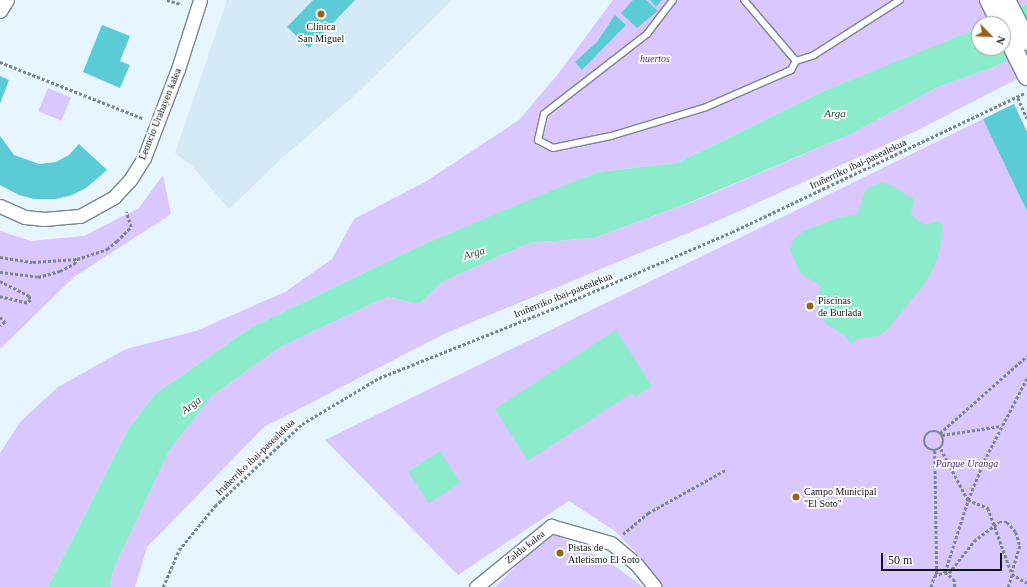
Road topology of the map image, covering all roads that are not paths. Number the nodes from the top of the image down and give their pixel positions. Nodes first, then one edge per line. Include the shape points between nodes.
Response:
1 (7, 0) edge
2 (200, 0) edge
3 (673, 0) edge
4 (744, 0) edge
5 (900, 0) edge
6 (989, 0) edge
7 (1006, 0) edge
8 (0, 11) edge
9 (997, 16) edge
10 (1027, 41) edge
11 (1011, 44) edge
12 (796, 61) junction
13 (1027, 76) edge
14 (0, 206) edge
15 (476, 587) edge
16 (655, 587) edge

1 - 8 street
2 - 14 street, Leoncio Urabayen kalea via 178,69 144,158 130,180 114,197 80,216 58,218 25,217
3 - 12 lane via 647,34 544,114 538,140 553,148 618,134 704,108 791,70
4 - 12 lane
5 - 12 lane via 814,55
6 - 9 main road
7 - 10 main road
11 - 13 main road
15 - 16 street, Zaldu kalea via 551,526 611,543 637,565

